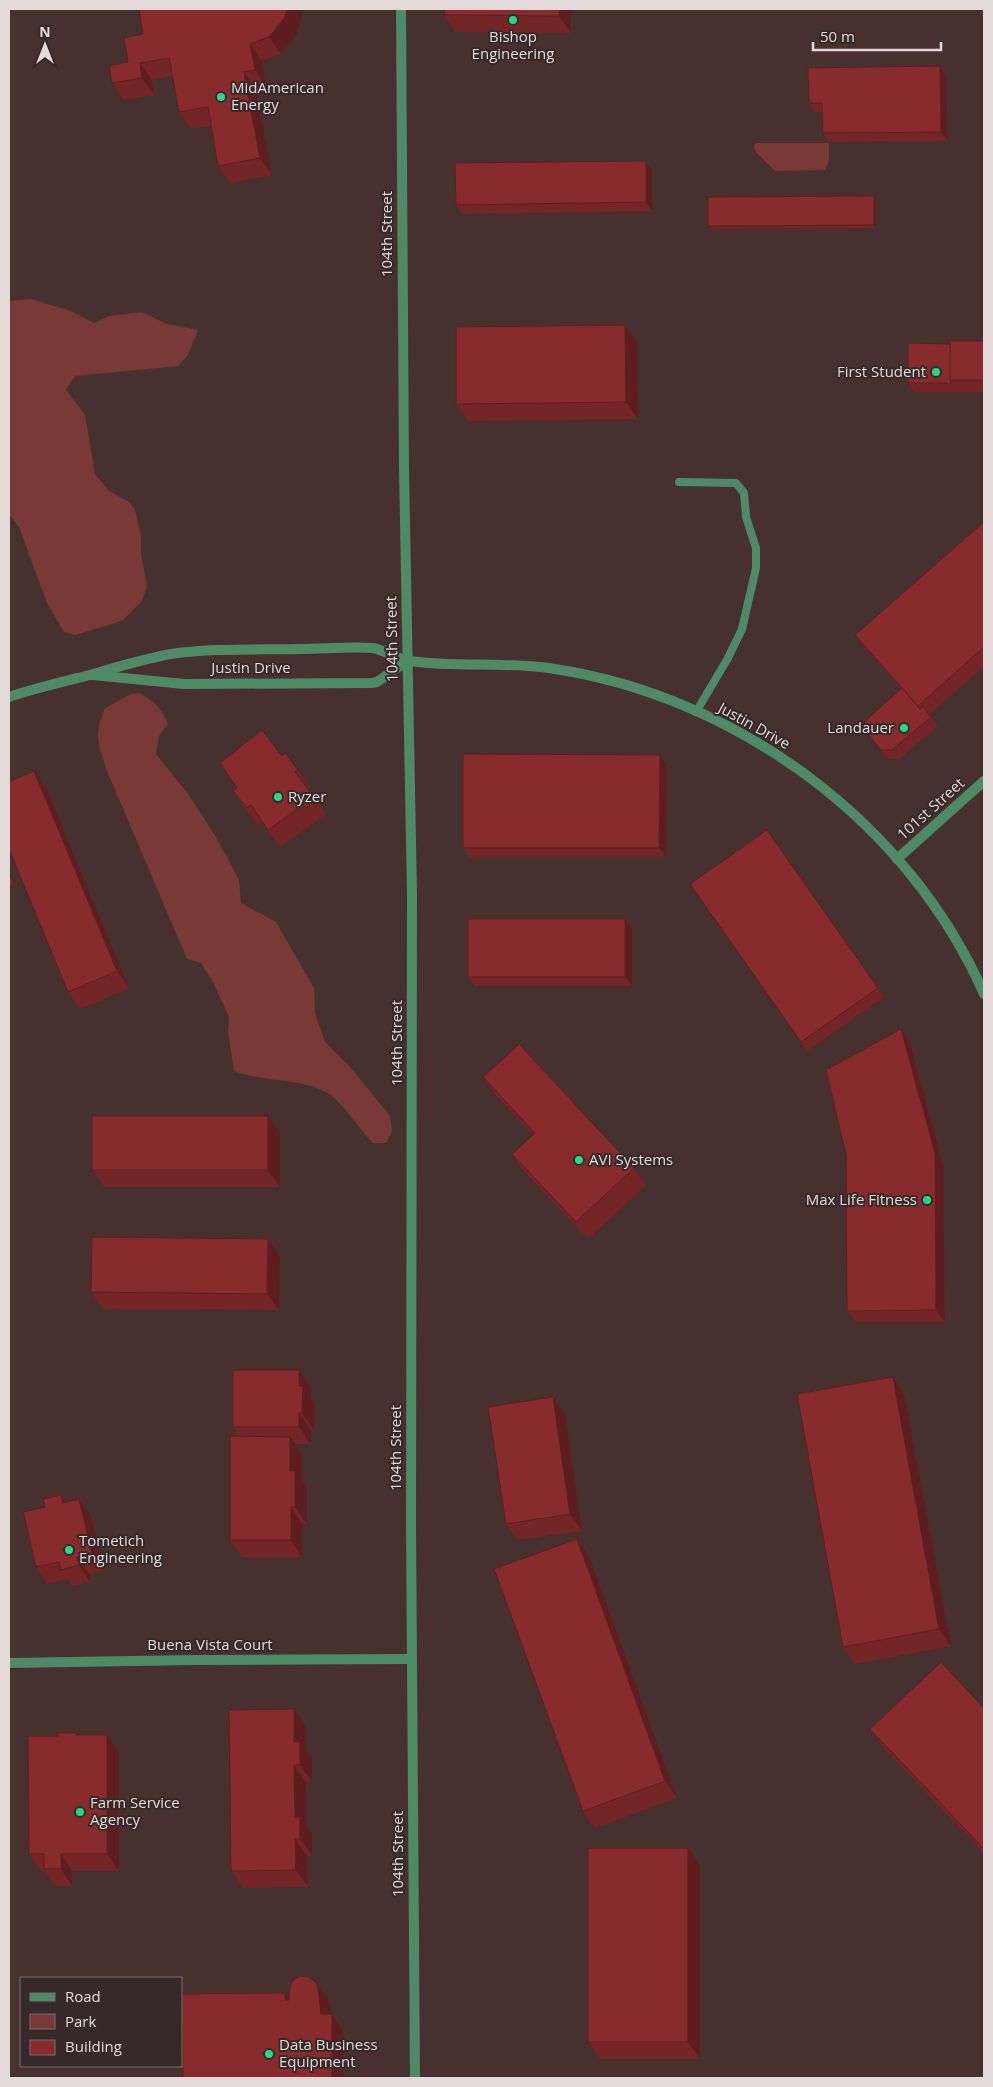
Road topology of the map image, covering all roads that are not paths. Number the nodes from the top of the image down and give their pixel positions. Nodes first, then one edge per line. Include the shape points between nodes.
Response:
1 (401, 9) edge
2 (679, 482) dead end
3 (407, 661) junction
4 (89, 675) junction
5 (9, 697) edge
6 (696, 712) junction
7 (984, 781) edge
8 (897, 859) junction
9 (984, 994) edge
10 (411, 1659) junction
11 (9, 1663) edge
12 (415, 2078) edge

1 - 3 street, 104th Street
2 - 6 lane via 736,483 744,494 746,517 756,548 756,568 742,629
3 - 4 street, Justin Drive via 374,648 211,650 171,654
3 - 4 street, Justin Drive via 372,683 184,684
3 - 6 street, Justin Drive via 554,669 606,679 661,696
3 - 10 street, 104th Street via 412,896
4 - 5 street, Justin Drive
6 - 8 street, Justin Drive via 728,726 814,781 871,830
7 - 8 street, 101st Street
8 - 9 street, Justin Drive via 946,923
10 - 11 street, Buena Vista Court
10 - 12 street, 104th Street

